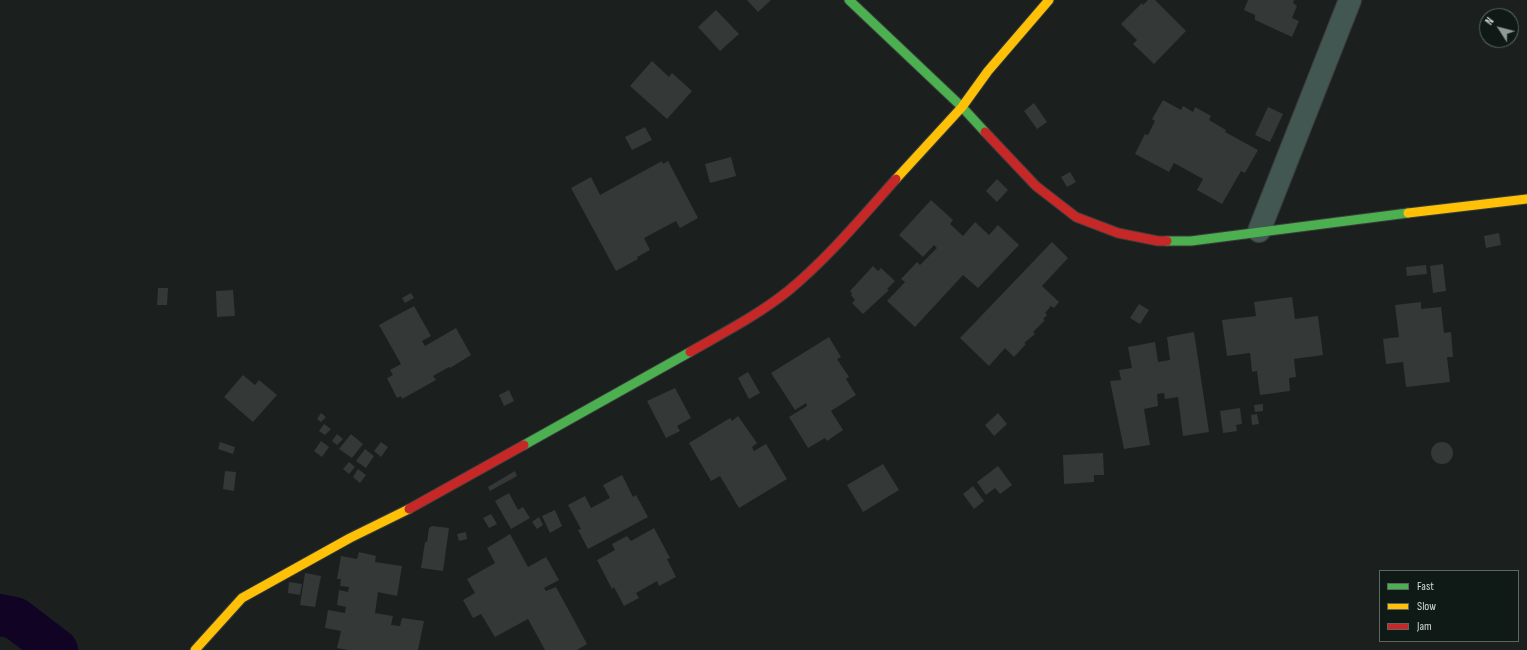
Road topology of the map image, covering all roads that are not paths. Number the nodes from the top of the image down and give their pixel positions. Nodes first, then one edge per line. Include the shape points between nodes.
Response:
1 (849, 0) edge
2 (1049, 0) edge
3 (1350, 0) edge
4 (962, 107) junction
5 (1527, 199) edge
6 (1259, 231) junction
7 (195, 650) edge

1 - 4 street
2 - 4 street
3 - 6 street
4 - 6 street via 1036,186 1076,217 1118,233 1158,241 1191,241
4 - 7 street via 823,258 788,291 748,318 458,482 242,598
5 - 6 street

